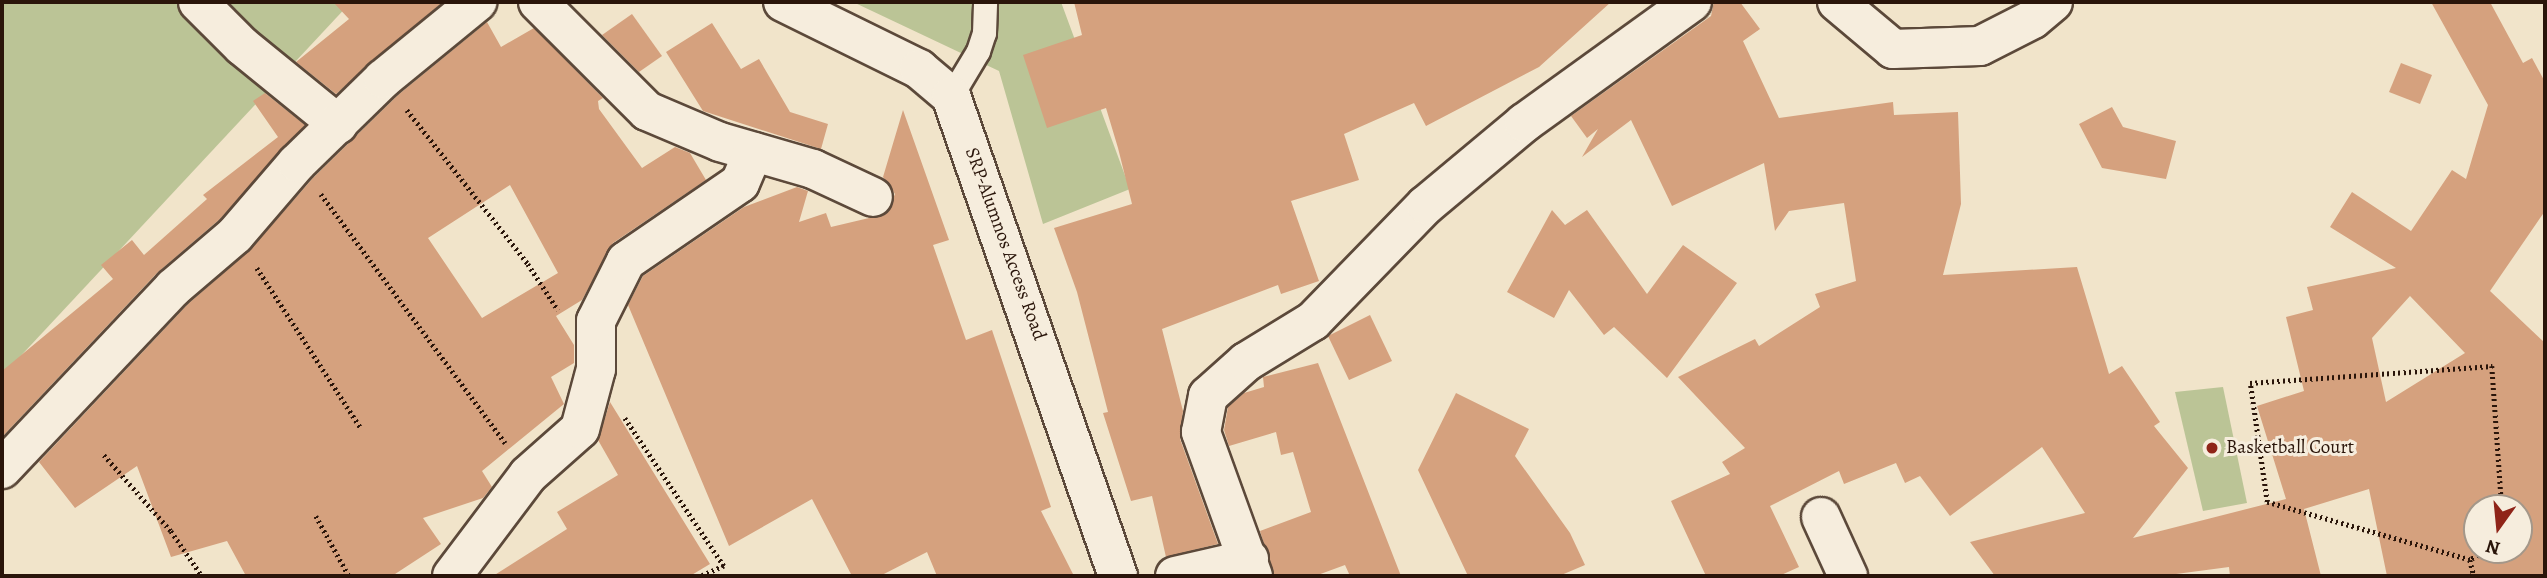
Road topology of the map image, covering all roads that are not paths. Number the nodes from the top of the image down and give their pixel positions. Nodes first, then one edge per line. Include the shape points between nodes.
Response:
1 (198, 2) edge
2 (477, 2) edge
3 (538, 2) edge
4 (783, 2) edge
5 (985, 2) edge
6 (1692, 2) edge
7 (1837, 2) edge
8 (2053, 2) edge
9 (951, 96) junction
10 (338, 124) junction
11 (753, 152) junction
12 (873, 197) dead end
13 (2, 469) edge
14 (1821, 517) dead end
15 (1251, 568) edge
16 (452, 576) edge
17 (1118, 576) edge
18 (1175, 576) edge
19 (1848, 576) edge

1 - 10 street via 242,46
2 - 10 street via 383,79
3 - 11 street via 647,111
4 - 9 street via 919,69
5 - 9 lane via 978,51
6 - 15 street via 1524,123 1426,205 1313,321 1246,362 1208,396 1201,432
7 - 8 street via 1894,49 1980,46 2033,19
9 - 17 street, SRP-Alumnos Access Road
10 - 13 street via 297,163 235,235 173,288
11 - 12 street via 813,169
11 - 16 street via 740,183 626,261 596,321 596,369 580,429 528,475
14 - 19 street
15 - 18 street

